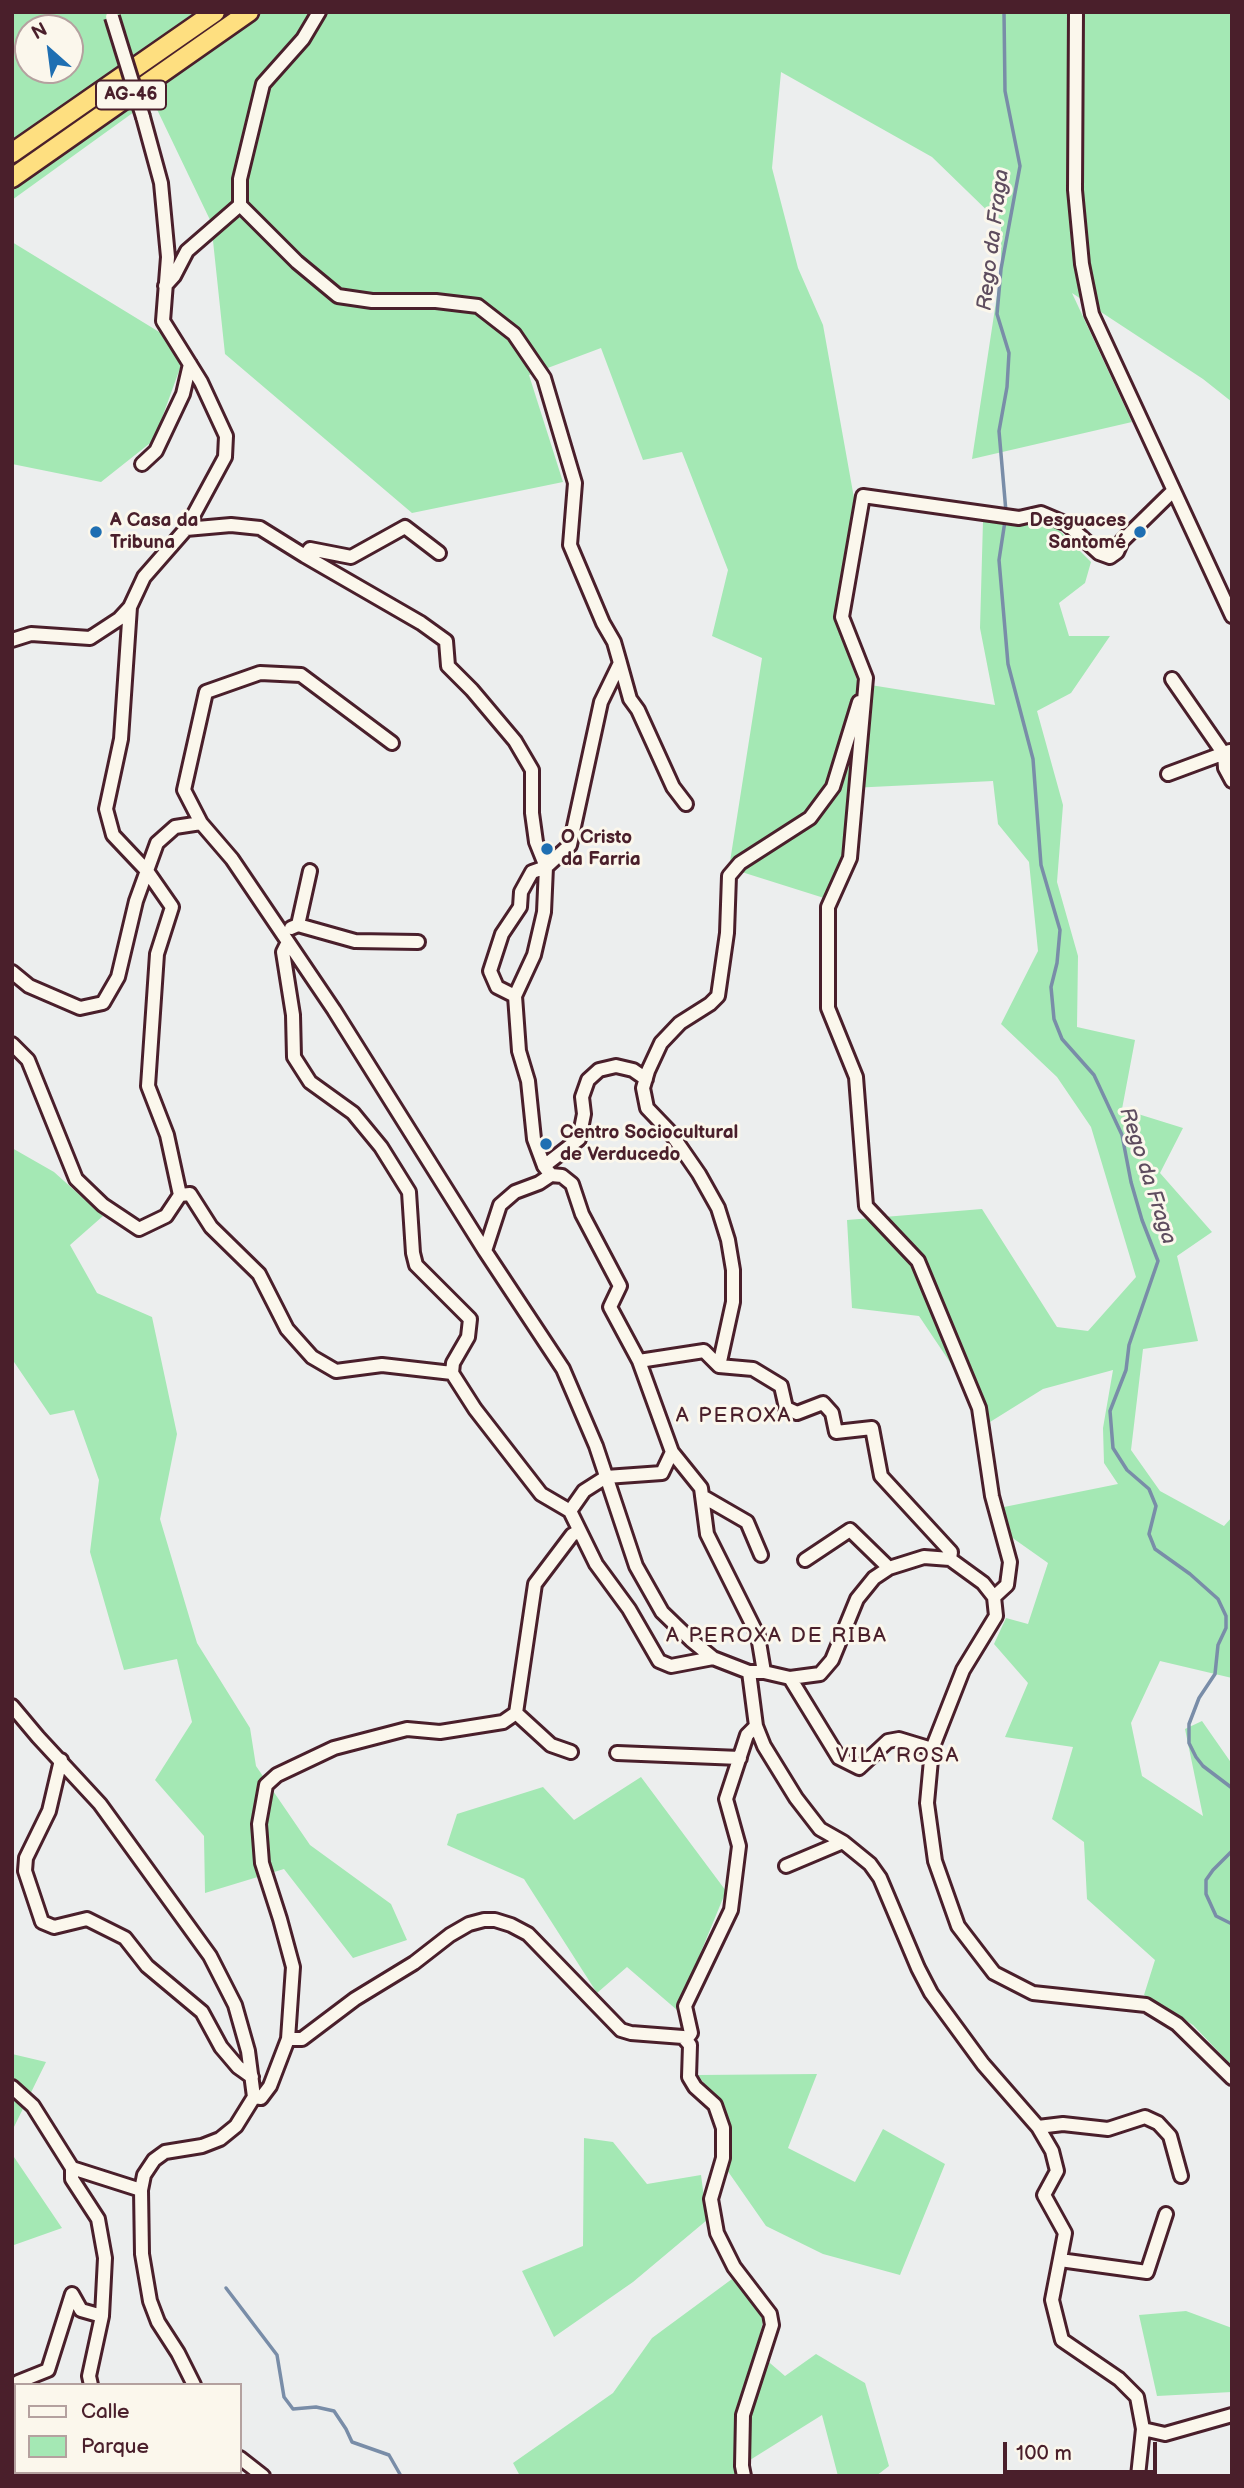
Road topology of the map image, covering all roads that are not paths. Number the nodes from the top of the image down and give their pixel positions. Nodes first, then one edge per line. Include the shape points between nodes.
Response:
1 (215, 12) edge
2 (249, 12) edge
3 (319, 12) edge
4 (1076, 12) edge
5 (111, 14) edge
6 (12, 153) edge
7 (12, 178) edge
8 (240, 205) junction
9 (165, 286) junction
10 (190, 364) junction
11 (142, 464) dead end
12 (1173, 491) junction
13 (186, 529) junction
14 (439, 554) dead end
15 (305, 556) junction
16 (130, 607) junction
17 (1232, 616) edge
18 (12, 640) edge
19 (621, 663) junction
20 (866, 678) junction
21 (1172, 679) dead end
22 (391, 743) dead end
23 (1228, 752) edge
24 (1168, 774) dead end
25 (1232, 781) edge
26 (686, 804) dead end
27 (201, 823) junction
28 (546, 867) junction
29 (147, 871) junction
30 (310, 871) dead end
31 (298, 925) junction
32 (285, 937) junction
33 (418, 942) dead end
34 (12, 972) edge
35 (515, 996) junction
36 (12, 1044) edge
37 (646, 1079) junction
38 (547, 1171) junction
39 (180, 1195) junction
40 (485, 1251) junction
41 (639, 1361) junction
42 (719, 1366) junction
43 (452, 1373) junction
44 (672, 1452) junction
45 (606, 1477) junction
46 (702, 1496) junction
47 (570, 1511) junction
48 (579, 1531) junction
49 (761, 1555) dead end
50 (950, 1559) junction
51 (805, 1560) dead end
52 (889, 1567) junction
53 (994, 1597) junction
54 (713, 1658) junction
55 (749, 1672) junction
56 (764, 1672) junction
57 (789, 1678) junction
58 (12, 1706) edge
59 (516, 1713) junction
60 (756, 1726) junction
61 (932, 1749) junction
62 (571, 1752) dead end
63 (617, 1753) dead end
64 (740, 1758) junction
65 (61, 1760) junction
66 (843, 1842) junction
67 (786, 1866) dead end
68 (288, 2039) junction
69 (686, 2039) junction
70 (252, 2077) junction
71 (1232, 2078) edge
72 (12, 2087) edge
73 (254, 2097) junction
74 (1038, 2127) junction
75 (72, 2168) junction
76 (1181, 2176) dead end
77 (141, 2190) junction
78 (1166, 2214) dead end
79 (1060, 2260) junction
80 (102, 2316) junction
81 (16, 2379) edge
82 (91, 2383) edge
83 (193, 2383) edge
84 (1232, 2415) edge
85 (1143, 2429) junction
86 (242, 2460) edge
87 (263, 2476) edge
88 (744, 2476) edge
89 (1138, 2476) edge

1 - 6 highway, AG-46
2 - 7 highway, AG-46
3 - 8 street via 263,84 240,179
4 - 12 street via 1075,190 1092,314
5 - 9 street, bridge via 161,183 168,257
8 - 9 street via 187,251
8 - 19 street via 338,296 478,306 514,334 544,378 575,483 570,545
9 - 10 street via 163,321
10 - 11 street via 183,394 156,451
10 - 13 street via 226,436 225,457
12 - 17 street
12 - 20 street via 1110,556 1099,553 1067,524 1041,513 1019,518 863,496 842,617
13 - 15 street via 260,528
13 - 16 street via 144,577
14 - 15 street via 405,527 351,557 310,549
15 - 28 street via 446,640 448,666 515,741 532,770 536,842
16 - 18 street via 90,638 31,634
16 - 29 street via 121,739 106,809 113,835
19 - 26 street via 630,699
19 - 28 street via 601,702 570,845
20 - 37 street via 833,787 810,818 740,863 729,876 718,996 661,1043
20 - 53 street via 850,858 828,907 828,1008 856,1077 866,1206 919,1261 979,1408 992,1496 1010,1562 1007,1585
21 - 23 street
22 - 27 street via 301,674 260,673 206,692 184,790
23 - 24 street
23 - 25 street via 1224,768
27 - 29 street via 175,827 157,843
27 - 32 street via 232,859
28 - 35 street via 544,912 534,955
28 - 35 street via 532,872 490,971 498,987
29 - 34 street via 118,977 103,1003 80,1008 29,985
29 - 39 street via 172,907 157,954 148,1086 167,1135
30 - 31 street
31 - 32 street
31 - 33 street via 355,940
32 - 40 street
32 - 43 street via 295,1056 310,1082 352,1113 381,1147 409,1192 416,1265 470,1319 468,1337
35 - 38 street via 534,1139
36 - 39 street via 28,1060 76,1179 103,1205 139,1228 166,1216
37 - 38 street via 616,1066 599,1070 588,1080 579,1139
37 - 42 street via 643,1088 648,1108 699,1174 718,1208 728,1240 733,1302
38 - 40 street via 539,1183 515,1192 500,1205
38 - 41 street via 572,1184 582,1214 620,1286 610,1307
39 - 43 street via 190,1194 211,1227 259,1274 287,1329 312,1357 336,1371 382,1365
40 - 45 street via 563,1369
41 - 42 street via 704,1351
41 - 44 street
42 - 50 street via 753,1368 781,1386 786,1408 797,1413 823,1403 832,1413 836,1432 872,1428 881,1476 951,1552
43 - 47 street via 474,1409 541,1494
44 - 45 street via 662,1473
44 - 46 street via 701,1488
45 - 47 street via 584,1491
45 - 54 street via 636,1566 662,1612
46 - 49 street via 747,1522
46 - 56 street via 707,1534 758,1636
47 - 48 street
48 - 54 street via 659,1661 671,1666
48 - 59 street via 535,1584
50 - 52 street via 924,1557
50 - 53 street
51 - 52 street via 850,1530
52 - 57 street via 857,1599 832,1660 820,1674
53 - 61 street via 996,1616 963,1670
54 - 55 street
55 - 56 street
55 - 60 street
56 - 57 street
57 - 61 street via 839,1758 859,1768 888,1741
58 - 65 street
59 - 62 street via 551,1745
59 - 68 street via 503,1722 440,1732 407,1729 334,1748 277,1774 266,1785 259,1824 262,1863 293,1967
60 - 64 street via 747,1735
60 - 66 street via 796,1798 820,1829
61 - 71 street via 927,1804 935,1861 958,1926 994,1973 1033,1993 1146,2005 1177,2024
63 - 64 street
64 - 69 street via 726,1799 739,1846 731,1910 685,2006 691,2033
65 - 70 street via 100,1804 210,1956 235,2005
65 - 70 street via 49,1811 26,1858 25,1871 42,1922 54,1927 87,1919 125,1938 147,1966 202,2012 221,2048
66 - 67 street
66 - 74 street via 880,1878 931,1993 983,2064
68 - 69 street via 302,2039 469,1924 495,1920 528,1934 621,2030
68 - 73 street via 270,2086 261,2098
69 - 88 street via 691,2052 689,2077 715,2105 723,2128 723,2158 711,2199 717,2233 734,2267 770,2314 772,2325 743,2416
70 - 73 street
72 - 75 street via 33,2106
73 - 77 street via 236,2126 220,2139 164,2152 154,2160
74 - 76 street via 1063,2124 1108,2129 1144,2117 1170,2136
74 - 79 street via 1057,2171 1044,2195 1065,2233
75 - 77 street
75 - 80 street via 72,2179 98,2219 105,2258
77 - 83 street via 142,2254 150,2301
78 - 79 street via 1147,2272
79 - 85 street via 1052,2300 1062,2340 1137,2397
80 - 81 street via 81,2310 72,2294 48,2370
80 - 82 street
84 - 85 street via 1165,2434
85 - 89 street
86 - 87 street

